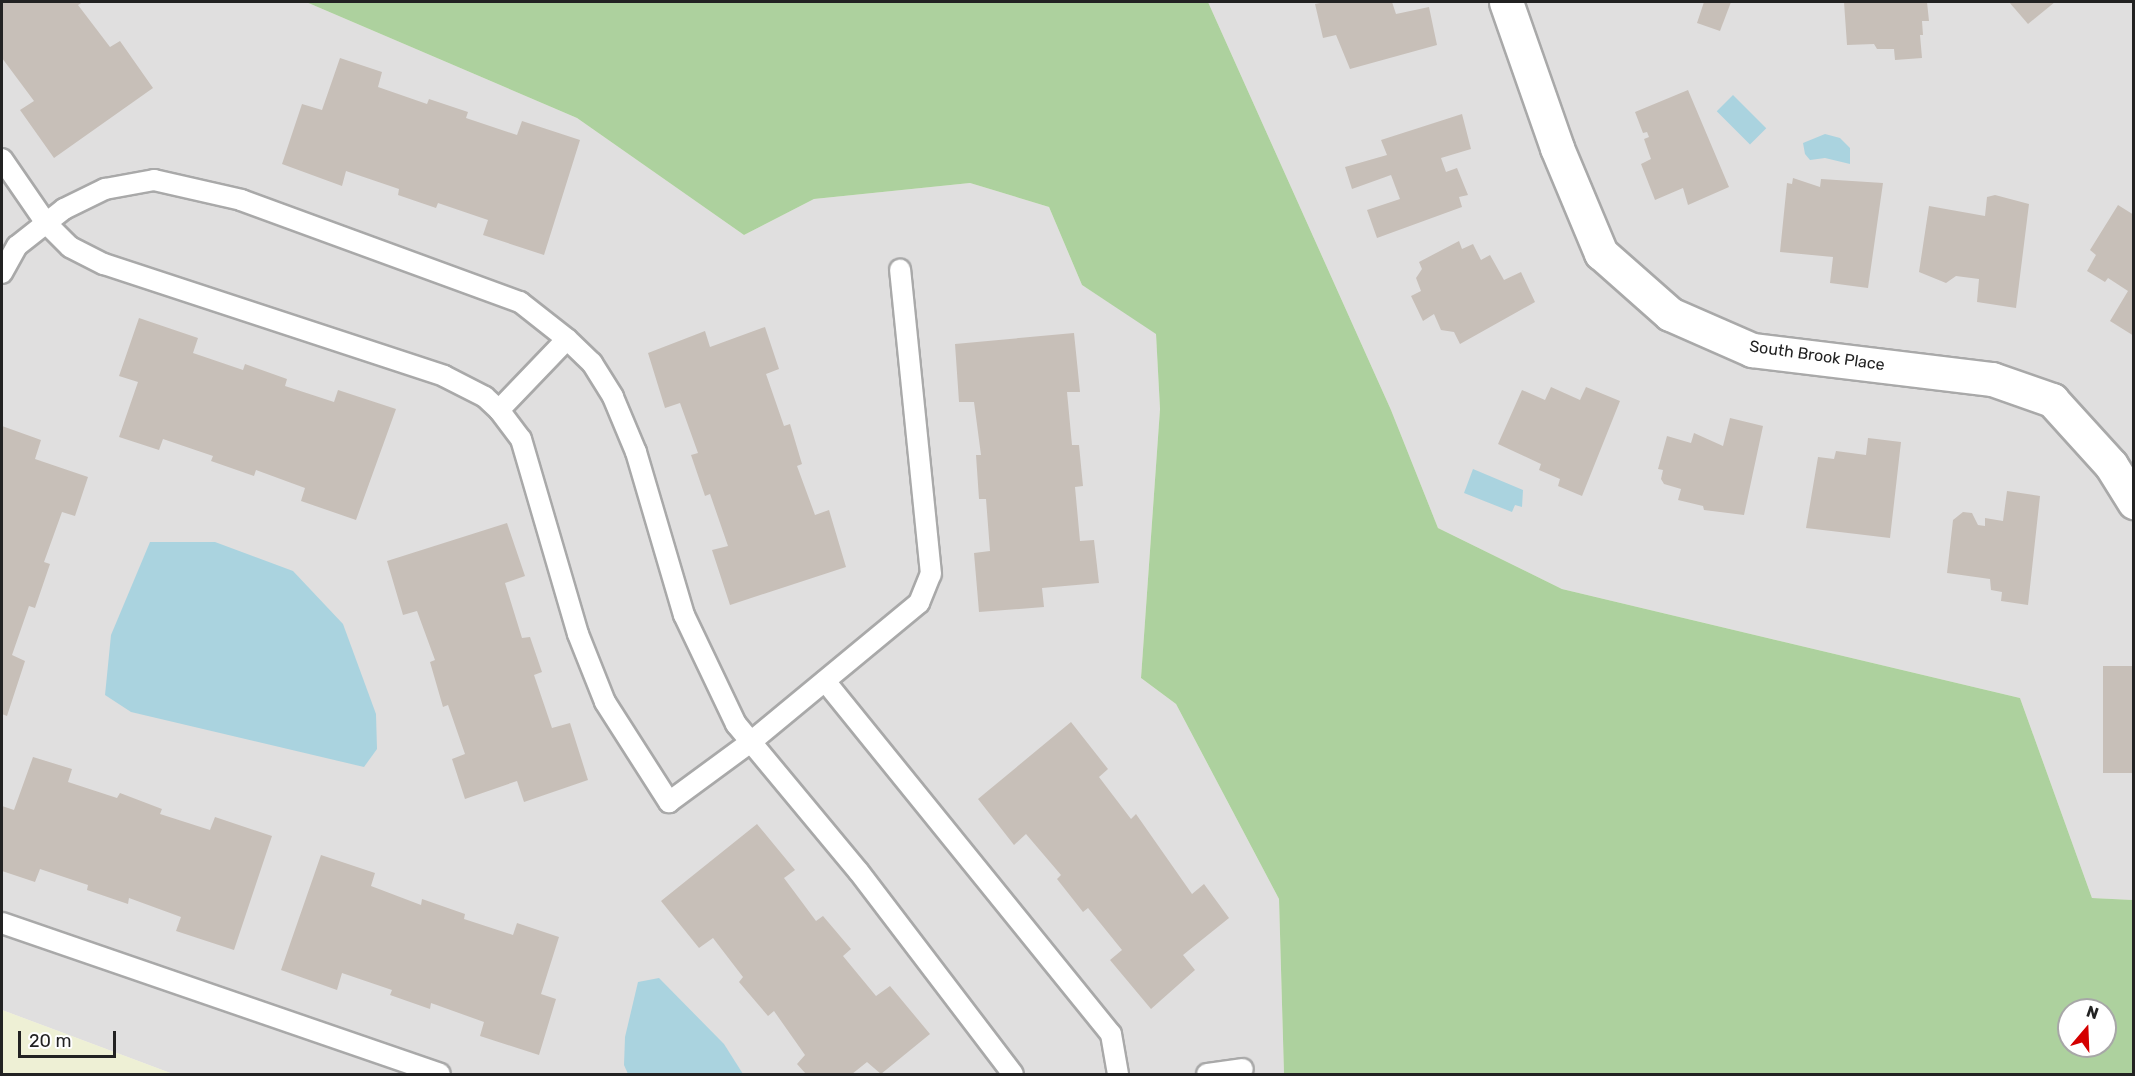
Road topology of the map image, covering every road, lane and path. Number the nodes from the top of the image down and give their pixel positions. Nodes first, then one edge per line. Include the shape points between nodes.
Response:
1 (1506, 2) edge
2 (2, 159) edge
3 (46, 223) junction
4 (900, 270) dead end
5 (2, 273) edge
6 (567, 339) junction
7 (500, 410) junction
8 (2133, 502) edge
9 (825, 681) junction
10 (752, 741) junction
11 (2, 923) edge
12 (1244, 1069) dead end
13 (1006, 1071) edge
14 (440, 1074) edge
15 (1118, 1074) edge
16 (1207, 1074) edge

1 - 8 street, South Brook Place via 1557,148 1601,253 1670,314 1752,350 1992,378 2052,400 2111,465
2 - 3 lane
3 - 5 lane via 17,246
3 - 6 lane via 64,209 105,189 154,180 241,200 520,302
3 - 7 lane via 69,247 104,264 444,376 485,397
4 - 9 lane via 931,574 919,603
6 - 7 lane
6 - 10 lane via 592,363 613,397 636,452 684,615 736,724
7 - 10 lane via 521,439 578,634 605,702 669,802
9 - 10 lane
9 - 15 lane via 1110,1034
10 - 13 lane via 859,872
11 - 14 lane
12 - 16 lane

